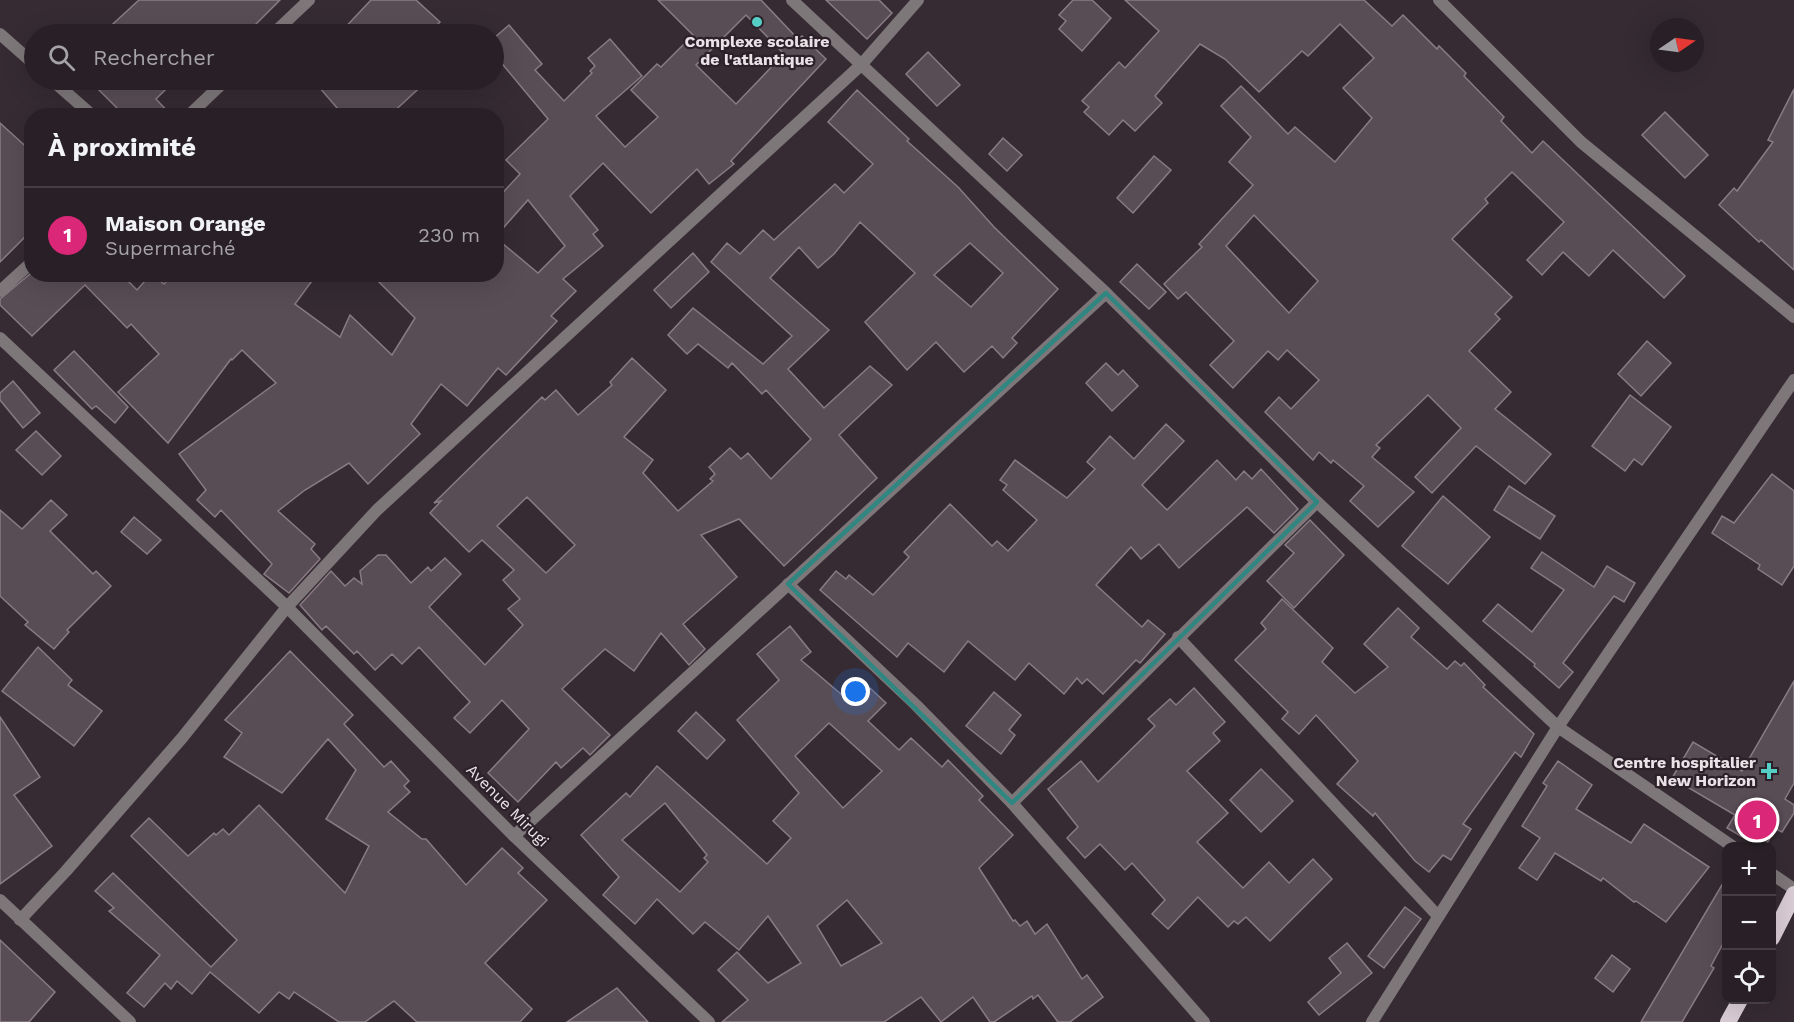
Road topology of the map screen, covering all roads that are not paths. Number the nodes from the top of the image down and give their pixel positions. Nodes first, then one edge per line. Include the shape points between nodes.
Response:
1 (309, 0) edge
2 (792, 0) edge
3 (918, 0) edge
4 (1439, 0) edge
5 (284, 24) edge
6 (0, 34) edge
7 (24, 55) edge
8 (861, 65) junction
9 (63, 90) edge
10 (215, 90) edge
11 (84, 108) edge
12 (196, 108) edge
13 (24, 269) edge
14 (0, 291) edge
15 (1106, 293) junction
16 (1794, 318) edge
17 (0, 338) edge
18 (1794, 380) edge
19 (1317, 501) junction
20 (788, 584) junction
21 (287, 607) junction
22 (1178, 637) junction
23 (1558, 727) junction
24 (1012, 803) junction
25 (514, 836) junction
26 (1726, 842) edge
27 (1776, 877) edge
28 (1794, 889) edge
29 (1794, 894) edge
30 (0, 900) edge
31 (1438, 916) junction
32 (20, 920) junction
33 (1776, 930) edge
34 (1737, 1004) edge
35 (130, 1022) edge
36 (709, 1022) edge
37 (1204, 1022) edge
38 (1372, 1022) edge
39 (1728, 1022) edge

1 - 5 street
2 - 8 street
3 - 8 street
4 - 16 street via 1581,142
6 - 7 street
8 - 15 street
8 - 21 street via 377,510
9 - 11 street
10 - 12 street
13 - 14 street
15 - 19 street
15 - 20 street
17 - 21 street, Avenue Mirugi
18 - 23 street
19 - 22 street
19 - 23 street
20 - 24 street
20 - 25 street
21 - 25 street, Avenue Mirugi
21 - 32 street via 182,738
22 - 24 street
22 - 31 street
23 - 26 street
23 - 31 street
24 - 37 street
25 - 36 street, Avenue Mirugi
27 - 28 street
29 - 33 highway
30 - 32 street
31 - 38 street
32 - 35 street
34 - 39 highway

